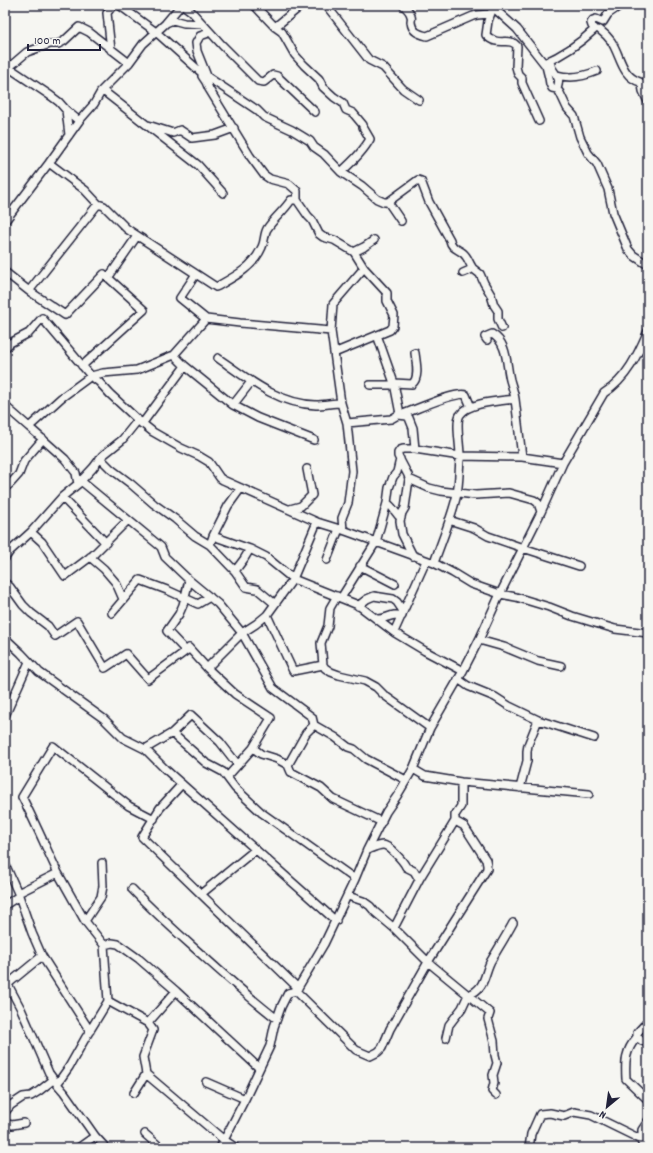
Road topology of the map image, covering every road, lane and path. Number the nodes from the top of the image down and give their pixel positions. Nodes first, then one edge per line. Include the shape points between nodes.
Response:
1 (113, 5) edge
2 (119, 5) edge
3 (182, 5) edge
4 (254, 5) edge
5 (302, 5) edge
6 (326, 5) edge
7 (403, 5) edge
8 (621, 5) edge
9 (490, 14) junction
10 (603, 22) junction
11 (165, 24) junction
12 (202, 24) junction
13 (275, 27) junction
14 (598, 29) junction
15 (208, 31) junction
16 (156, 32) junction
17 (111, 50) junction
18 (547, 62) junction
19 (129, 63) junction
20 (7, 68) edge
21 (597, 71) dead end
22 (557, 74) junction
23 (205, 75) junction
24 (640, 82) junction
25 (648, 85) edge
26 (557, 89) junction
27 (102, 90) junction
28 (419, 100) dead end
29 (648, 102) edge
30 (66, 110) junction
31 (315, 112) dead end
32 (79, 121) junction
33 (539, 121) dead end
34 (143, 123) junction
35 (234, 128) junction
36 (69, 135) junction
37 (49, 163) junction
38 (341, 172) junction
39 (223, 193) dead end
40 (297, 200) junction
41 (388, 202) junction
42 (98, 204) junction
43 (5, 221) edge
44 (401, 221) dead end
45 (137, 236) junction
46 (374, 240) dead end
47 (354, 252) junction
48 (648, 265) edge
49 (364, 268) junction
50 (472, 268) junction
51 (5, 272) edge
52 (463, 273) dead end
53 (196, 274) junction
54 (108, 278) junction
55 (29, 291) junction
56 (206, 319) junction
57 (331, 331) junction
58 (648, 331) edge
59 (377, 335) junction
60 (499, 339) junction
61 (487, 340) dead end
62 (5, 348) edge
63 (334, 352) junction
64 (415, 353) dead end
65 (174, 355) junction
66 (218, 358) dead end
67 (82, 366) junction
68 (185, 366) junction
69 (91, 376) junction
70 (251, 382) junction
71 (394, 384) junction
72 (370, 385) dead end
73 (515, 399) junction
74 (341, 403) junction
75 (233, 404) junction
76 (5, 406) edge
77 (471, 407) junction
78 (401, 414) junction
79 (140, 422) junction
80 (347, 423) junction
81 (30, 427) junction
82 (43, 439) junction
83 (314, 440) dead end
84 (415, 449) junction
85 (460, 456) junction
86 (522, 457) junction
87 (100, 458) junction
88 (400, 459) junction
89 (563, 463) junction
90 (307, 469) dead end
91 (397, 472) junction
92 (409, 478) junction
93 (79, 483) junction
94 (5, 488) edge
95 (241, 488) junction
96 (457, 492) junction
97 (62, 497) junction
98 (387, 503) junction
99 (290, 510) junction
100 (541, 512) junction
101 (401, 518) junction
102 (449, 520) junction
103 (127, 521) junction
104 (317, 522) junction
105 (341, 529) junction
106 (31, 532) junction
107 (402, 534) junction
108 (214, 536) junction
109 (376, 542) junction
110 (106, 543) junction
111 (210, 544) junction
112 (522, 548) junction
113 (250, 549) junction
114 (397, 550) junction
115 (413, 556) junction
116 (90, 557) junction
117 (5, 558) edge
118 (327, 560) dead end
119 (426, 561) junction
120 (434, 563) junction
121 (360, 566) junction
122 (579, 566) dead end
123 (235, 571) junction
124 (293, 579) junction
125 (189, 580) junction
126 (5, 583) edge
127 (395, 584) dead end
128 (500, 594) junction
129 (210, 597) junction
130 (339, 597) junction
131 (185, 598) junction
132 (123, 599) junction
133 (275, 604) junction
134 (358, 606) junction
135 (112, 613) dead end
136 (267, 614) junction
137 (402, 614) junction
138 (377, 619) junction
139 (394, 632) junction
140 (242, 633) junction
141 (648, 633) edge
142 (5, 638) edge
143 (479, 640) junction
144 (186, 651) junction
145 (29, 662) junction
146 (323, 665) junction
147 (562, 666) dead end
148 (207, 668) junction
149 (463, 671) junction
150 (458, 679) junction
151 (5, 716) edge
152 (538, 720) junction
153 (314, 725) junction
154 (430, 728) junction
155 (172, 732) junction
156 (594, 738) dead end
157 (253, 748) junction
158 (145, 750) junction
159 (238, 765) junction
160 (288, 765) junction
161 (413, 769) junction
162 (227, 778) junction
163 (406, 780) junction
164 (461, 782) junction
165 (182, 784) junction
166 (520, 788) junction
167 (589, 794) dead end
168 (154, 818) junction
169 (455, 821) junction
170 (382, 822) junction
171 (256, 850) junction
172 (367, 850) junction
173 (5, 864) edge
174 (102, 864) dead end
175 (58, 873) junction
176 (420, 878) junction
177 (355, 879) junction
178 (132, 889) dead end
179 (18, 894) junction
180 (201, 894) junction
181 (348, 896) junction
182 (5, 905) edge
183 (336, 920) junction
184 (85, 921) junction
185 (513, 923) dead end
186 (394, 928) junction
187 (104, 945) junction
188 (42, 956) junction
189 (428, 962) junction
190 (6, 984) edge
191 (297, 989) junction
192 (176, 991) junction
193 (468, 995) junction
194 (108, 1001) junction
195 (277, 1019) junction
196 (648, 1021) edge
197 (148, 1023) junction
198 (90, 1031) junction
199 (637, 1037) junction
200 (446, 1038) dead end
201 (648, 1043) edge
202 (259, 1068) junction
203 (146, 1074) junction
204 (55, 1082) junction
205 (206, 1082) dead end
206 (134, 1093) dead end
207 (496, 1095) dead end
208 (245, 1099) junction
209 (648, 1100) edge
210 (5, 1112) edge
211 (648, 1121) edge
212 (5, 1123) edge
213 (24, 1123) dead end
214 (145, 1134) dead end
215 (95, 1136) junction
216 (224, 1140) junction
217 (643, 1146) edge
218 (78, 1148) edge
219 (106, 1148) edge
220 (161, 1148) edge
221 (220, 1148) edge
222 (236, 1148) edge
223 (529, 1148) edge

1 - 17 street via 107,13
2 - 16 street
3 - 11 street
3 - 12 street
4 - 13 street
5 - 13 street
6 - 28 street via 370,60 383,66 403,89
7 - 9 street via 410,14 414,30 427,36 478,14
8 - 10 street via 608,14
9 - 18 street via 494,5 532,49
9 - 33 street via 486,35 490,40 511,42 517,46 516,70 522,78
10 - 14 street
10 - 14 street via 593,20 592,26
11 - 12 street via 173,20
11 - 16 street
12 - 15 street
13 - 38 street via 282,32 295,55 319,78 323,87 343,103 346,110 353,113 370,139
14 - 18 street
14 - 24 street via 612,42 629,77
15 - 23 street via 200,36 196,43
15 - 31 street via 258,81 264,82 273,75 277,76
16 - 19 street
16 - 23 street
17 - 19 street
17 - 20 street via 80,27 64,41 27,52
18 - 22 street
18 - 26 street via 550,84 552,88
19 - 27 street
20 - 30 street via 51,96
21 - 22 street via 568,77
22 - 26 street
23 - 35 street via 202,76 209,89
23 - 38 street via 264,117 310,141
24 - 25 street
24 - 29 street
26 - 48 street via 574,116 588,153 597,164 628,249
27 - 32 street
27 - 34 street
30 - 32 street
30 - 36 street
32 - 36 street
34 - 35 street via 173,133 180,130 192,138 215,135
34 - 39 street via 198,166
35 - 40 street via 264,175 289,184 297,191
36 - 37 street
37 - 42 street via 85,190
37 - 43 street
38 - 41 street via 377,199
40 - 47 street via 319,234
40 - 53 street via 291,200 273,220 266,231 262,248 242,272 216,287
41 - 44 street
41 - 50 street via 418,180 421,181 450,243 464,254
42 - 45 street via 104,206
42 - 55 street
45 - 53 street
45 - 54 street
46 - 47 street
47 - 49 street
49 - 57 street via 333,304
49 - 59 street via 387,293 387,301 394,315 390,330
50 - 52 street
50 - 60 street via 480,274 498,311 503,332 502,339
51 - 55 street
53 - 56 street via 180,298
54 - 55 street via 104,274 65,315
54 - 67 street via 144,310
56 - 57 street
56 - 65 street
57 - 63 street
58 - 89 street via 635,360 613,388 604,393
59 - 63 street
59 - 71 street
60 - 61 street via 492,334 485,337
60 - 73 street via 507,357
62 - 67 street via 28,333 42,318
63 - 74 street
64 - 71 street via 414,382
65 - 68 street
65 - 69 street via 137,370
66 - 70 street
67 - 69 street
68 - 75 street
68 - 79 street
69 - 79 street
69 - 81 street via 61,398
70 - 74 street via 268,392 299,403
70 - 75 street
71 - 72 street
71 - 78 street
73 - 77 street
73 - 86 street
74 - 80 street
75 - 83 street via 258,418
76 - 81 street
77 - 78 street via 466,395 461,394
77 - 85 street via 459,417
78 - 80 street via 391,419
78 - 84 street via 409,418 413,428
79 - 87 street
79 - 95 street via 153,432 199,456 208,462 220,478
80 - 105 street via 352,471 348,503
81 - 82 street
82 - 93 street via 72,466
82 - 94 street via 24,461 19,474
84 - 85 street
84 - 88 street via 400,450
85 - 86 street
85 - 96 street
86 - 89 street
87 - 93 street
87 - 111 street via 154,504
88 - 91 street
88 - 92 street
89 - 100 street
90 - 99 street via 312,495 301,506
91 - 92 street
91 - 98 street via 389,488
92 - 96 street via 429,488
92 - 101 street
93 - 97 street
93 - 103 street
95 - 99 street
95 - 108 street via 228,506
96 - 100 street via 476,495 509,493 534,500
96 - 102 street
97 - 106 street
97 - 110 street
98 - 101 street
98 - 109 street
99 - 104 street
100 - 112 street
101 - 107 street
102 - 112 street
102 - 120 street
103 - 110 street
103 - 125 street via 161,547 165,557
104 - 105 street
104 - 124 street
105 - 109 street
105 - 118 street
106 - 116 street via 42,542 65,576
106 - 117 street
107 - 114 street
107 - 115 street
108 - 111 street
108 - 113 street
109 - 114 street
109 - 121 street
110 - 116 street
111 - 123 street
112 - 122 street
112 - 128 street
113 - 123 street
113 - 124 street via 266,557
114 - 115 street
115 - 119 street
116 - 132 street via 116,583
119 - 120 street
119 - 137 street
120 - 128 street via 471,584
121 - 127 street
121 - 130 street
123 - 133 street via 246,587 257,589
124 - 130 street
124 - 133 street
125 - 129 street
125 - 131 street
126 - 144 street via 23,605 48,626 55,636 78,622 105,668 126,654 148,680
128 - 141 street via 615,629
128 - 143 street
129 - 131 street via 198,604
129 - 140 street
130 - 134 street
130 - 146 street via 330,608 328,626 320,644
131 - 132 street via 140,580
131 - 144 street via 179,614 167,631
132 - 135 street
133 - 136 street
134 - 137 street via 366,598 374,596 393,599 398,602
134 - 138 street
136 - 140 street
136 - 146 street via 293,671
137 - 138 street
137 - 139 street
138 - 139 street
139 - 149 street
140 - 148 street
140 - 153 street via 273,688 312,717
142 - 145 street
143 - 147 street via 538,661
143 - 149 street
144 - 148 street via 189,648
145 - 151 street
145 - 158 street via 104,719 123,738
146 - 154 street via 331,672 365,681 376,687
148 - 157 street via 235,694 271,718
149 - 150 street
150 - 152 street
150 - 154 street
152 - 156 street
152 - 166 street via 528,744 527,761
153 - 160 street via 306,733
153 - 163 street via 366,759
154 - 161 street
155 - 158 street
155 - 159 street via 191,715 220,742
155 - 162 street
157 - 159 street
157 - 160 street
158 - 165 street
159 - 162 street
160 - 170 street via 291,772 321,788 333,800
161 - 163 street
161 - 164 street via 425,776
162 - 177 street via 262,813
163 - 170 street
164 - 166 street
164 - 169 street via 461,806 455,815
165 - 168 street
165 - 171 street
166 - 167 street
168 - 175 street via 130,806 53,746 22,797
168 - 180 street via 142,837
169 - 176 street
169 - 189 street via 466,829 486,860 487,869
170 - 172 street
171 - 180 street
171 - 183 street
172 - 176 street via 382,845 390,847 406,867
172 - 177 street
173 - 179 street
174 - 184 street via 101,897
175 - 179 street
175 - 184 street
176 - 186 street
177 - 181 street
178 - 195 street via 240,990
179 - 182 street
179 - 188 street
180 - 191 street
181 - 183 street
181 - 186 street via 363,901
183 - 191 street
184 - 187 street
185 - 193 street via 490,961 480,986
186 - 189 street
187 - 192 street via 118,944
187 - 194 street
188 - 190 street
188 - 198 street
189 - 191 street via 382,1048 370,1056 356,1050
189 - 193 street
190 - 204 street via 21,1008
191 - 195 street via 288,993
192 - 197 street
192 - 202 street
193 - 200 street via 449,1025
193 - 207 street via 490,1013 488,1019 497,1063 492,1091
194 - 197 street
194 - 198 street
195 - 202 street via 270,1046
196 - 199 street via 636,1033
197 - 203 street via 153,1030 143,1056
198 - 204 street via 69,1067
199 - 201 street
199 - 209 street via 630,1045 625,1062 626,1079
202 - 208 street
203 - 206 street
203 - 216 street
204 - 210 street via 31,1096 23,1097
204 - 215 street
205 - 208 street
208 - 216 street
211 - 217 street via 642,1130
212 - 213 street
214 - 220 street
215 - 218 street
215 - 219 street
216 - 221 street
216 - 222 street
217 - 223 street via 640,1140 592,1114 574,1112 564,1116 540,1114 531,1134

